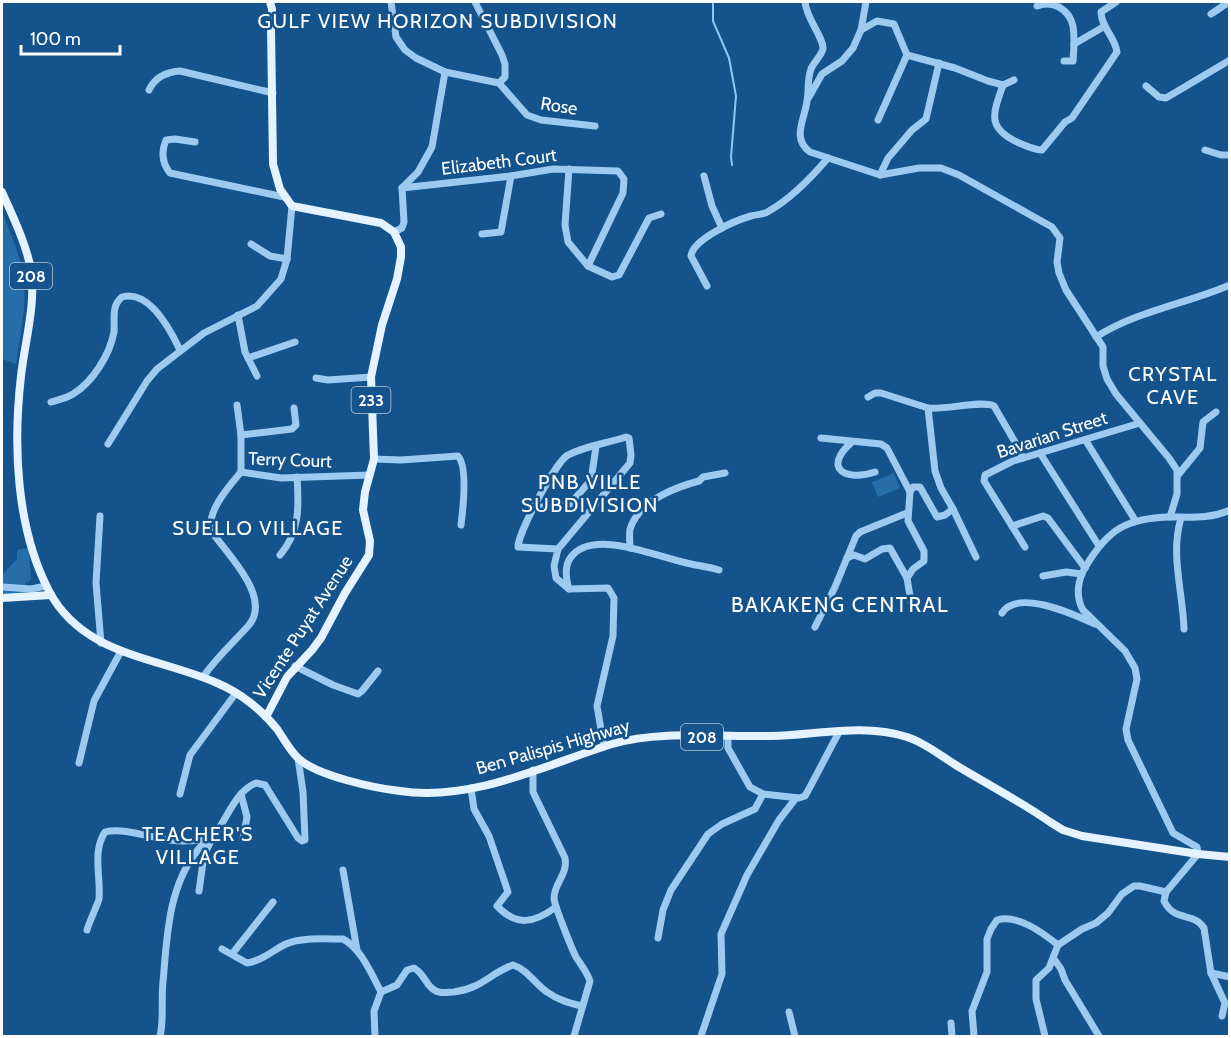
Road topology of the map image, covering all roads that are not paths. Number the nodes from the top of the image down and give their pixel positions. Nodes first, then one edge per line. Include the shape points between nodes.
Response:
1 (270, 2) edge
2 (391, 2) edge
3 (475, 2) edge
4 (805, 2) edge
5 (866, 2) edge
6 (1116, 2) edge
7 (1229, 2) edge
8 (1037, 6) dead end
9 (1211, 14) dead end
10 (1105, 26) junction
11 (861, 30) junction
12 (1074, 44) junction
13 (907, 55) junction
14 (1230, 60) edge
15 (1064, 61) dead end
16 (939, 63) junction
17 (446, 72) junction
18 (1014, 80) dead end
19 (499, 83) junction
20 (1003, 85) junction
21 (1146, 86) dead end
22 (149, 90) dead end
23 (273, 93) junction
24 (808, 100) junction
25 (878, 120) dead end
26 (595, 126) dead end
27 (195, 142) dead end
28 (1205, 150) dead end
29 (1230, 155) edge
30 (828, 158) junction
31 (570, 169) junction
32 (880, 175) junction
33 (511, 176) junction
34 (704, 176) dead end
35 (402, 188) junction
36 (2, 192) edge
37 (284, 196) junction
38 (292, 206) junction
39 (661, 214) dead end
40 (722, 228) junction
41 (394, 232) junction
42 (482, 234) dead end
43 (250, 244) dead end
44 (287, 259) junction
45 (588, 266) junction
46 (1230, 285) edge
47 (707, 286) dead end
48 (238, 315) junction
49 (1096, 337) junction
50 (295, 342) dead end
51 (180, 350) junction
52 (248, 358) junction
53 (257, 376) dead end
54 (371, 377) junction
55 (316, 378) dead end
56 (868, 397) dead end
57 (51, 402) dead end
58 (237, 405) dead end
59 (294, 408) dead end
60 (928, 408) junction
61 (1216, 412) dead end
62 (1140, 423) junction
63 (242, 435) junction
64 (821, 438) dead end
65 (1086, 441) junction
66 (852, 442) junction
67 (108, 444) dead end
68 (596, 447) junction
69 (1040, 453) junction
70 (1023, 458) junction
71 (374, 459) junction
72 (241, 472) junction
73 (875, 472) dead end
74 (725, 473) dead end
75 (370, 475) junction
76 (1178, 475) junction
77 (297, 477) junction
78 (910, 492) junction
79 (533, 507) junction
80 (953, 509) junction
81 (1230, 510) edge
82 (907, 513) junction
83 (100, 516) dead end
84 (1170, 517) junction
85 (1181, 518) junction
86 (1135, 520) junction
87 (462, 525) dead end
88 (1012, 526) junction
89 (1099, 546) junction
90 (1026, 547) dead end
91 (630, 548) junction
92 (558, 549) junction
93 (279, 555) dead end
94 (976, 557) dead end
95 (847, 558) junction
96 (719, 570) dead end
97 (1083, 571) junction
98 (1043, 576) dead end
99 (907, 578) junction
100 (46, 586) junction
101 (2, 587) edge
102 (569, 589) junction
103 (51, 596) junction
104 (2, 598) edge
105 (912, 608) dead end
106 (1002, 613) dead end
107 (1099, 626) junction
108 (815, 627) dead end
109 (1184, 629) dead end
110 (101, 643) junction
111 (121, 651) junction
112 (296, 666) junction
113 (378, 672) dead end
114 (203, 677) junction
115 (236, 693) junction
116 (266, 717) junction
117 (839, 732) junction
118 (728, 737) junction
119 (604, 747) junction
120 (298, 758) junction
121 (79, 763) dead end
122 (533, 771) junction
123 (471, 788) junction
124 (180, 794) dead end
125 (241, 794) junction
126 (763, 794) junction
127 (796, 798) junction
128 (215, 834) junction
129 (243, 839) dead end
130 (208, 840) junction
131 (1198, 854) junction
132 (1230, 857) edge
133 (343, 870) dead end
134 (199, 891) dead end
135 (1166, 892) junction
136 (273, 902) dead end
137 (556, 907) junction
138 (87, 930) dead end
139 (658, 938) dead end
140 (1058, 945) junction
141 (222, 949) dead end
142 (357, 952) junction
143 (232, 954) junction
144 (1054, 959) junction
145 (1210, 973) junction
146 (1230, 977) edge
147 (381, 992) junction
148 (582, 1006) junction
149 (789, 1012) dead end
150 (1222, 1016) dead end
151 (951, 1023) dead end
152 (160, 1036) edge
153 (375, 1036) edge
154 (574, 1036) edge
155 (701, 1036) edge
156 (795, 1036) edge
157 (952, 1036) edge
158 (974, 1036) edge
159 (1045, 1036) edge
160 (1099, 1036) edge

1 - 23 main road
2 - 17 street via 393,31 400,44 416,58
3 - 19 street via 506,64 505,77
4 - 24 street via 823,46 808,80
5 - 11 street
6 - 10 street via 1101,12
7 - 9 street
8 - 12 street via 1051,2 1064,10 1073,28
10 - 12 street
10 - 20 street via 1117,52 1077,112 1044,149 1034,150 1000,132 993,114
11 - 13 street via 878,21 894,24
11 - 24 street via 842,61 822,74
12 - 15 street via 1072,61
13 - 16 street
13 - 25 street
14 - 21 street via 1166,98
16 - 20 street
16 - 32 street via 926,119 888,158
17 - 19 street
17 - 35 street via 432,147 418,172
18 - 20 street
19 - 26 street, Rose via 527,115
22 - 23 street via 166,73 180,70
23 - 37 main road via 273,164
24 - 30 street via 800,140 810,152
27 - 37 street via 166,140 163,159 171,174
28 - 29 street
30 - 32 street
30 - 40 street via 771,211
31 - 33 street, Elizabeth Court
31 - 45 street, Elizabeth Court via 565,235
31 - 45 street via 618,171 624,178 623,193
32 - 49 street via 941,168 1052,227 1060,238 1057,262 1063,284
33 - 35 street, Elizabeth Court
33 - 42 street via 501,232
34 - 40 street
35 - 41 street via 404,222
36 - 100 main road, 208 via 31,270 20,398 19,486 25,525
37 - 38 main road
38 - 41 main road via 371,220
38 - 44 street
39 - 45 street via 649,218 619,275 612,277
40 - 47 street via 691,252
41 - 54 main road, Vicente Puyat Avenue / 233 via 400,247 399,267
43 - 44 street via 270,256
44 - 48 street via 281,279 257,306
46 - 49 street via 1145,313
48 - 51 street
48 - 52 street
49 - 62 street via 1102,347 1107,379
50 - 52 street
51 - 57 street via 153,308 136,297 122,297 116,303 113,335 99,366 74,394
51 - 67 street via 152,375
52 - 53 street
54 - 55 street
54 - 71 main road, Vicente Puyat Avenue / 233
56 - 60 street via 881,393
58 - 63 street
59 - 63 street via 296,425 292,429
60 - 70 street via 983,403 994,406
60 - 80 street via 935,471
61 - 76 street via 1203,422 1200,448
62 - 65 street, Bavarian Street
62 - 76 street
63 - 72 street
64 - 66 street
65 - 69 street, Bavarian Street
65 - 86 street
66 - 73 street via 838,459 840,469 851,476
66 - 78 street via 885,446
68 - 79 street via 566,456
68 - 79 street via 591,480 570,504
68 - 92 street via 629,438 630,463
69 - 70 street, Bavarian Street
69 - 89 street
70 - 88 street, Bavarian Street via 989,472 984,478
71 - 75 main road, Vicente Puyat Avenue / 233
71 - 87 street via 458,456 463,463
72 - 77 street, Terry Court
72 - 114 street, Terry Court via 213,511 210,524 248,582 254,594 255,612
74 - 91 street via 703,477 650,501 630,530
75 - 77 street, Terry Court
75 - 112 main road, Vicente Puyat Avenue / 233 via 363,510 369,555 321,638
76 - 84 street
77 - 93 street via 299,509 295,531
78 - 80 street via 914,486 920,487 940,518
78 - 82 street
79 - 92 street via 518,547
80 - 94 street
81 - 85 street
82 - 95 street via 860,532
82 - 99 street via 925,558
83 - 110 street via 96,583
84 - 85 street
84 - 86 street
85 - 109 street via 1177,555
86 - 89 street via 1113,532
88 - 90 street, Bavarian Street
88 - 97 street via 1043,516 1048,518
89 - 97 street
91 - 96 street
91 - 102 street via 583,547 568,563
92 - 102 street via 556,578
95 - 99 street via 852,555 865,559 888,547
95 - 108 street
97 - 98 street
97 - 107 street via 1078,586 1080,604
99 - 105 street
100 - 101 street
100 - 103 main road, 208
102 - 119 street via 608,588 614,598 613,636 597,706
103 - 104 main road
103 - 110 main road, Ben Palispis Highway / 208 via 82,630
106 - 107 street via 1012,605 1041,604
107 - 131 street via 1125,651 1137,674 1126,729 1128,740 1173,833 1197,847
110 - 111 main road, Ben Palispis Highway / 208
111 - 114 main road, Ben Palispis Highway / 208
111 - 121 street via 94,701
112 - 113 street via 358,694
112 - 116 main road, Vicente Puyat Avenue / 233
114 - 115 main road, Ben Palispis Highway / 208
115 - 116 main road, Ben Palispis Highway / 208
115 - 124 street via 190,755
116 - 120 main road, Ben Palispis Highway / 208
117 - 118 main road, Ben Palispis Highway / 208
117 - 127 street via 805,796
117 - 131 main road, Ben Palispis Highway / 208 via 876,730 912,738 1071,833
118 - 119 main road, Ben Palispis Highway / 208 via 638,738
118 - 126 street via 728,748 750,788
119 - 122 main road, Ben Palispis Highway / 208
120 - 123 main road, Ben Palispis Highway / 208 via 319,772 397,791 438,793
120 - 125 street via 304,841 298,838 265,784 252,785
122 - 123 main road, Ben Palispis Highway / 208
122 - 137 street via 533,792 565,858 566,869 555,892
123 - 137 street via 474,808 493,845 508,892 497,906 506,916 525,920 540,917
125 - 128 street
125 - 129 street via 247,817
126 - 127 street
126 - 139 street via 754,809 708,834 670,890
127 - 155 street via 747,875 721,934 722,974
128 - 130 street
128 - 134 street via 204,855
130 - 138 street via 192,842 105,832 99,853 99,900
130 - 152 street via 196,851 174,896
131 - 132 main road, Ben Palispis Highway / 208
131 - 135 street
133 - 142 street
135 - 140 street via 1134,886 1096,923
135 - 145 street via 1164,901 1172,913 1200,922 1204,928
136 - 143 street
137 - 148 street via 570,945 590,981
140 - 144 street
140 - 158 street via 1045,934 1014,920 998,921 991,928 987,972 972,1011
141 - 143 street
142 - 143 street via 349,942 334,939 288,943 251,963
142 - 147 street
144 - 159 street via 1036,980 1036,999
144 - 160 street
145 - 146 street
145 - 150 street via 1224,999
147 - 148 street via 397,985 407,970 414,968 422,972 429,986 444,993 473,989 513,965 561,1001
147 - 153 street via 374,1011
148 - 154 street
149 - 156 street
151 - 157 street

